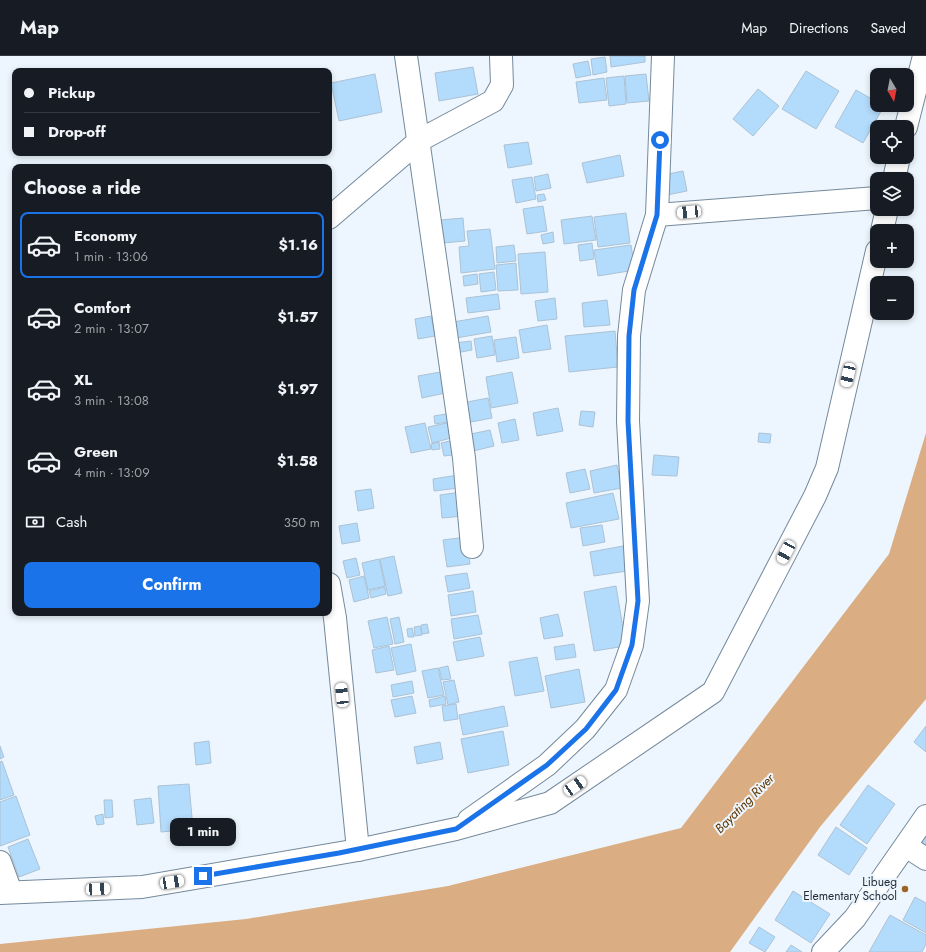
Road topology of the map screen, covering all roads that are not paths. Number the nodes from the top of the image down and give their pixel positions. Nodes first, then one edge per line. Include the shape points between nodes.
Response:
1 (406, 56) edge
2 (501, 56) edge
3 (663, 56) edge
4 (924, 56) edge
5 (908, 120) edge
6 (420, 140) junction
7 (870, 199) edge
8 (332, 215) edge
9 (657, 215) junction
10 (873, 268) edge
11 (472, 547) dead end
12 (332, 601) edge
13 (926, 816) edge
14 (456, 829) junction
15 (906, 846) junction
16 (358, 850) junction
17 (926, 859) edge
18 (0, 862) edge
19 (6, 893) edge
20 (823, 952) edge

1 - 6 street
2 - 6 street via 502,85 494,101
3 - 9 street
4 - 5 street
6 - 8 street
6 - 11 street via 464,458
7 - 9 street
9 - 14 street via 634,290 629,336 628,421 638,601 632,645 616,690 586,729 547,765
10 - 14 street via 827,468 815,496 713,692 550,803
12 - 16 street
13 - 15 street
14 - 16 street
15 - 17 street
15 - 20 street via 855,918
16 - 19 street via 142,887
18 - 19 street

